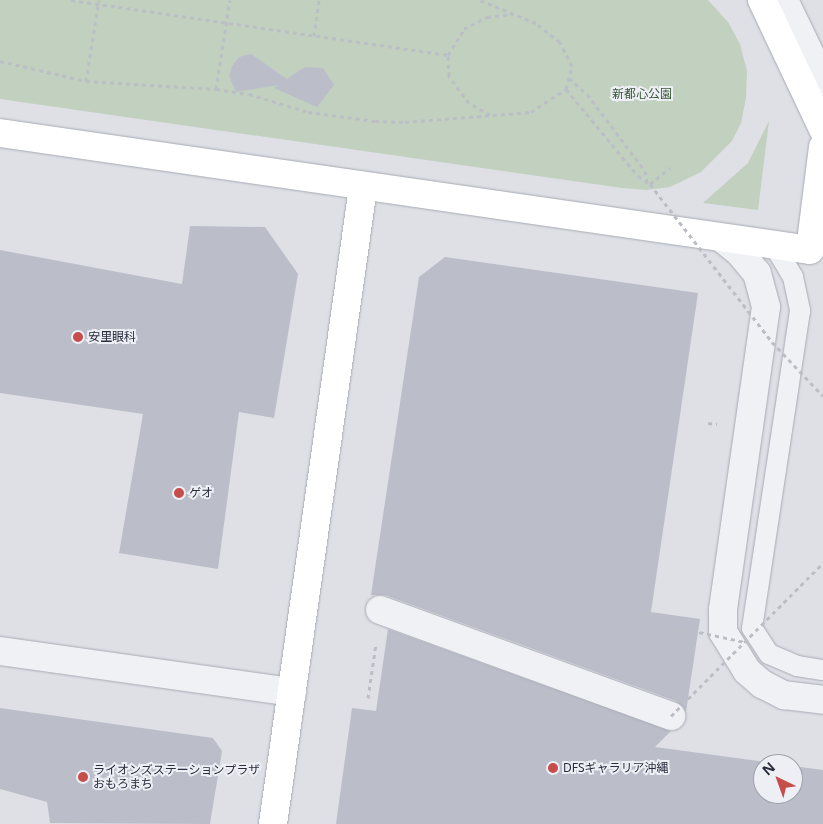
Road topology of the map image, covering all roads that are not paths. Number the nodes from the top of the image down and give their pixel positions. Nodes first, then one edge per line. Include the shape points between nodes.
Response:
1 (762, 0) edge
2 (784, 0) edge
3 (823, 81) edge
4 (823, 129) edge
5 (0, 133) edge
6 (823, 147) edge
7 (363, 188) junction
8 (722, 239) junction
9 (775, 247) junction
10 (816, 251) edge
11 (380, 610) road end
12 (0, 651) edge
13 (823, 670) edge
14 (292, 692) junction
15 (823, 700) edge
16 (671, 716) road end
17 (273, 824) edge

1 - 4 street
2 - 3 street
5 - 7 street
6 - 10 street
7 - 8 street
7 - 14 street
8 - 9 street
8 - 15 street via 740,253 756,273 766,307 723,610 723,632 747,672 762,684 784,695
9 - 10 street
9 - 13 lane via 793,277 800,311 752,628 769,654 797,666
11 - 16 street
12 - 14 street
14 - 17 street

